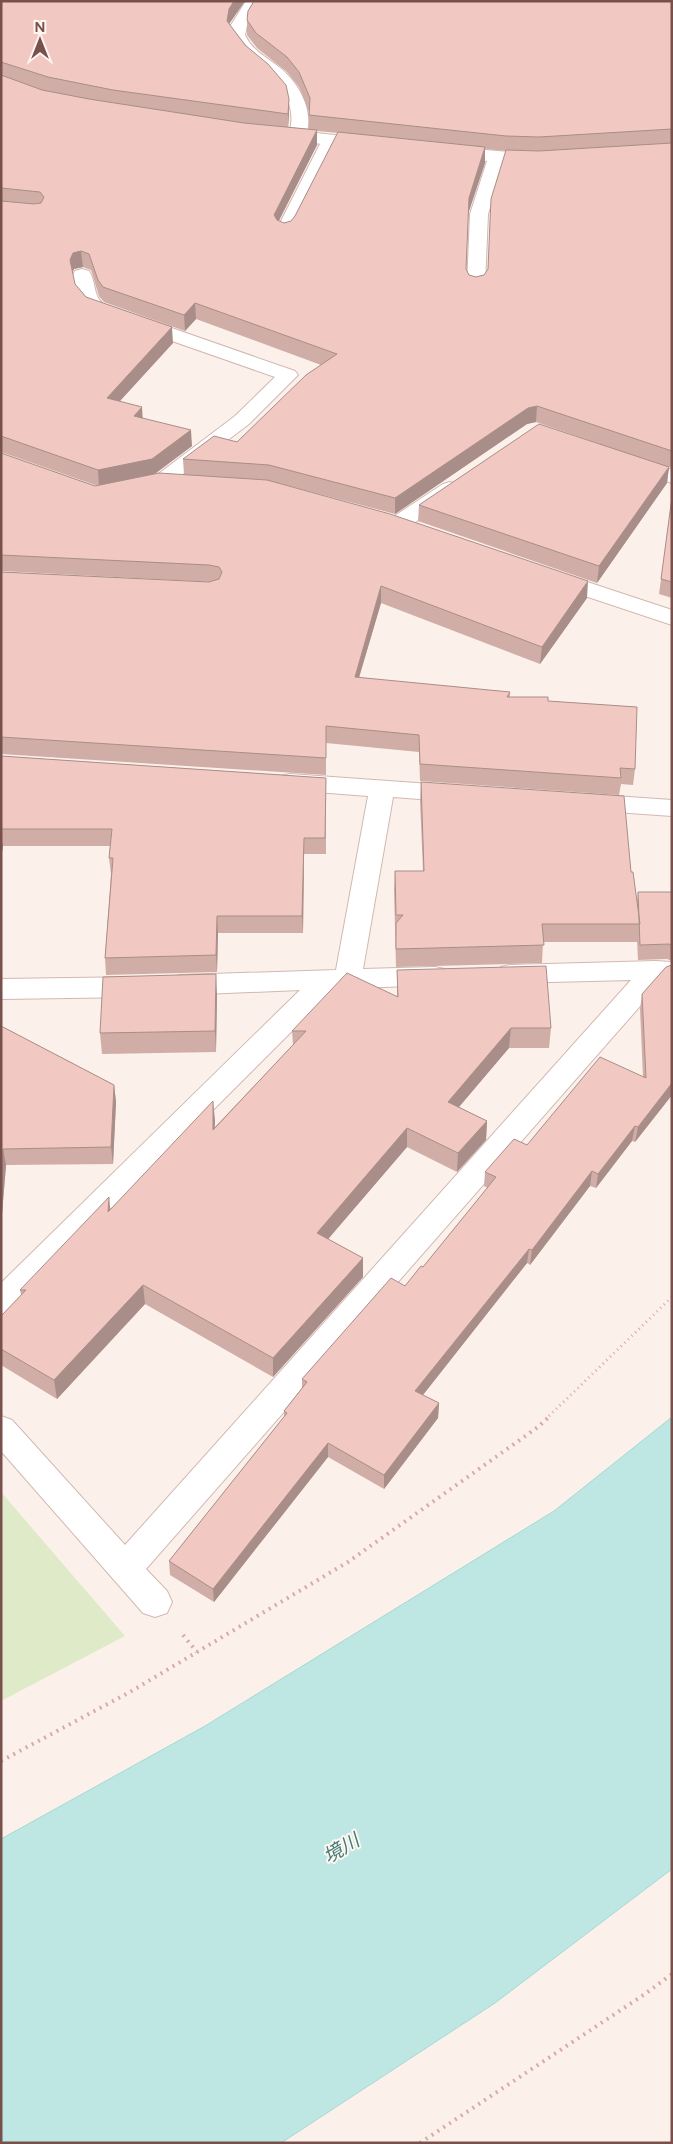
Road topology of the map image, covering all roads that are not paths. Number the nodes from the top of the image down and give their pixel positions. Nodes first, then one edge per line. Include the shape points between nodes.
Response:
1 (254, 1) edge
2 (262, 133) edge
3 (297, 137) junction
4 (331, 140) junction
5 (384, 146) edge
6 (429, 150) edge
7 (497, 157) junction
8 (555, 158) edge
9 (285, 231) edge
10 (82, 275) dead end
11 (476, 285) edge
12 (617, 458) edge
13 (672, 477) edge
14 (462, 480) edge
15 (190, 484) edge
16 (426, 534) edge
17 (530, 569) edge
18 (672, 618) edge
19 (265, 781) edge
20 (382, 788) junction
21 (479, 795) edge
22 (566, 801) edge
23 (672, 808) edge
24 (664, 970) edge
25 (489, 975) edge
26 (460, 976) edge
27 (337, 980) junction
28 (1, 989) edge
29 (1, 1302) edge
30 (1, 1429) edge
31 (126, 1568) junction
32 (155, 1602) dead end

1 - 3 street via 240,25 239,42 284,81 294,95 301,120
2 - 3 street
3 - 4 street
4 - 5 street
4 - 9 street
6 - 7 street
7 - 8 street
7 - 11 street via 479,214
10 - 15 street via 88,300 96,308 288,375 242,420 151,484
12 - 13 street
14 - 16 street via 389,521
17 - 18 street
19 - 20 street
20 - 21 street
20 - 27 street
22 - 23 street
24 - 25 street
24 - 31 street
26 - 27 street
27 - 28 street
27 - 29 street
30 - 31 street
31 - 32 street

